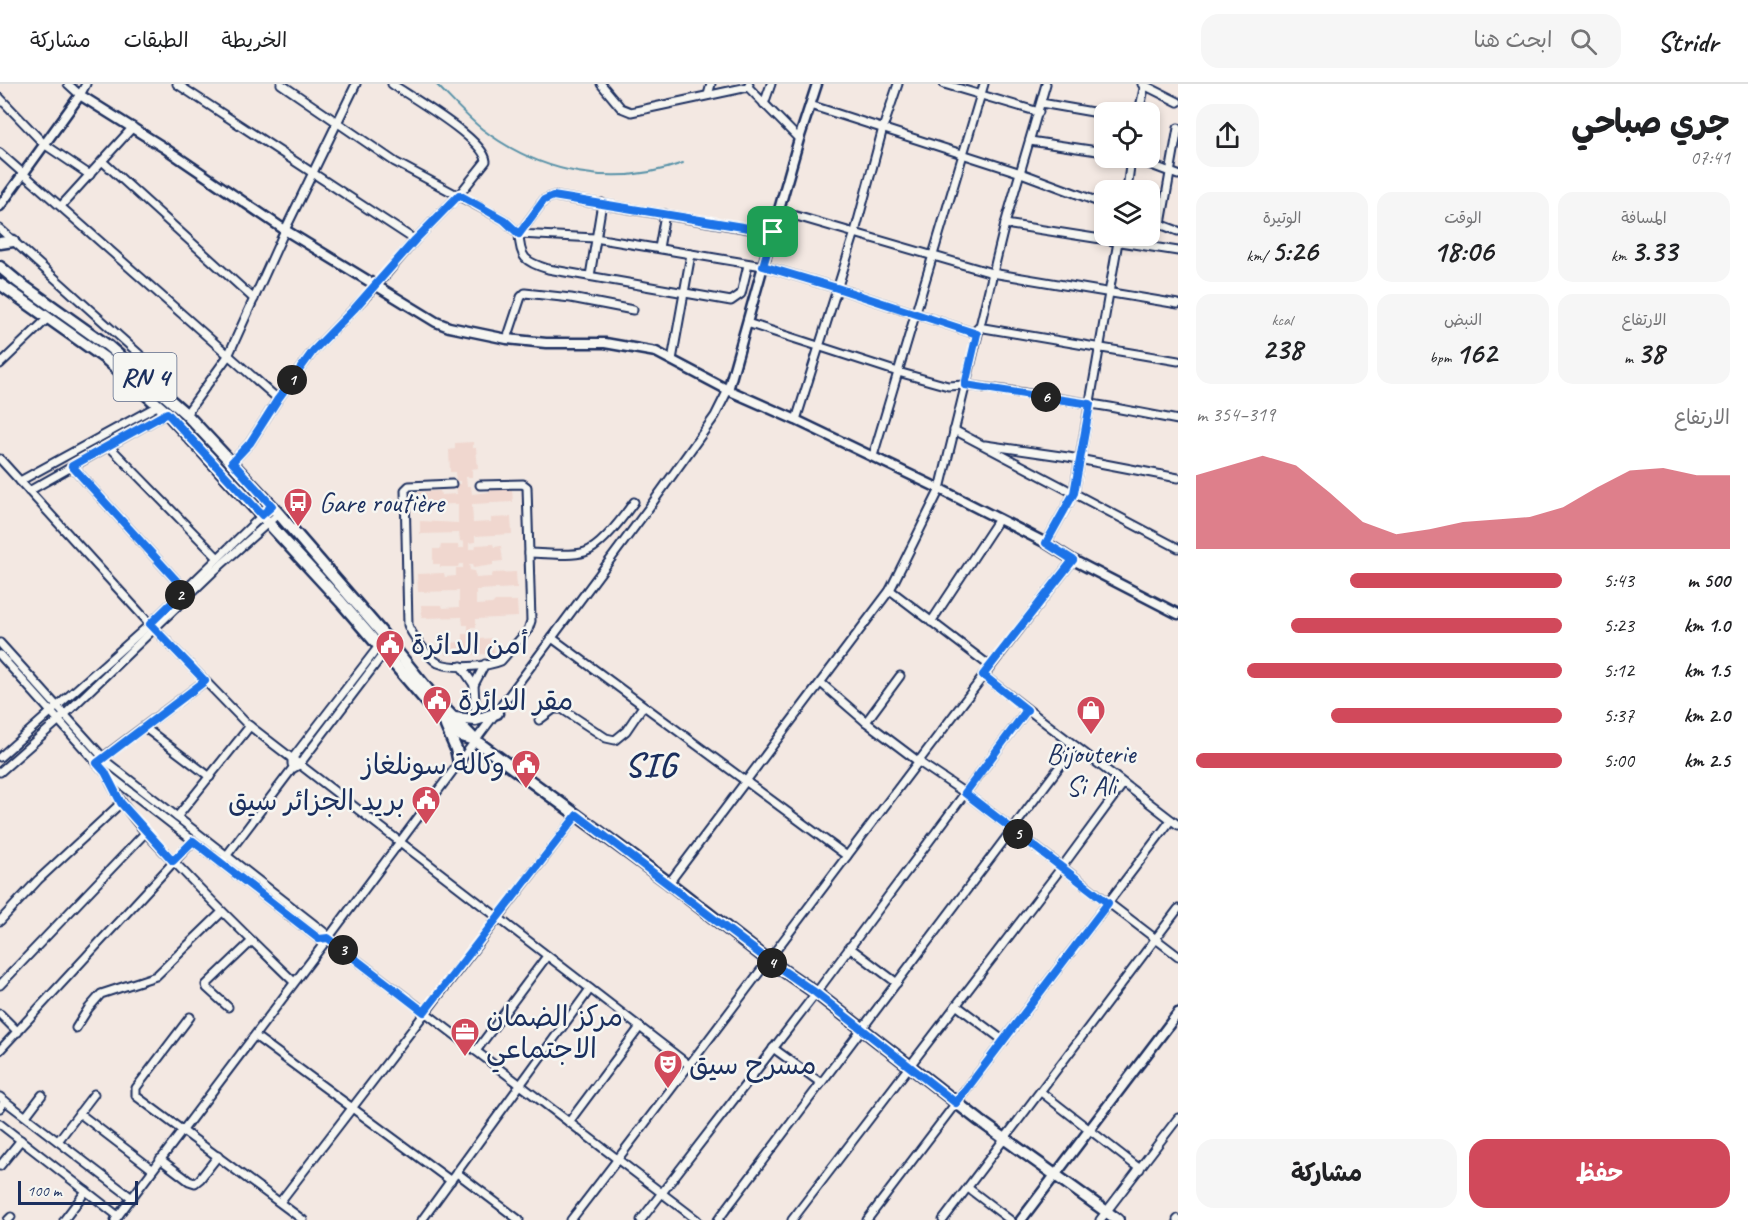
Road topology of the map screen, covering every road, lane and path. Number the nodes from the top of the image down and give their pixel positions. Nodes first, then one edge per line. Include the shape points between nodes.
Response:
1 (68, 84) edge
2 (86, 84) edge
3 (177, 84) edge
4 (281, 84) edge
5 (356, 84) edge
6 (392, 84) edge
7 (601, 84) edge
8 (711, 84) edge
9 (771, 84) edge
10 (817, 84) edge
11 (898, 84) edge
12 (944, 84) edge
13 (984, 84) edge
14 (1046, 84) edge
15 (1144, 84) edge
16 (749, 85) edge
17 (80, 95) junction
18 (708, 95) junction
19 (980, 96) junction
20 (0, 98) edge
21 (1141, 102) edge
22 (1178, 102) edge
23 (1041, 103) junction
24 (764, 104) junction
25 (810, 105) junction
26 (1039, 112) junction
27 (1094, 112) edge
28 (336, 123) junction
29 (133, 128) junction
30 (883, 128) junction
31 (1178, 128) edge
32 (799, 138) junction
33 (1030, 141) junction
34 (44, 144) junction
35 (1094, 151) edge
36 (0, 153) edge
37 (963, 153) junction
38 (102, 161) junction
39 (1159, 168) edge
40 (1022, 172) junction
41 (1170, 172) junction
42 (312, 174) junction
43 (23, 175) junction
44 (90, 175) junction
45 (1178, 175) edge
46 (459, 195) junction
47 (1094, 200) edge
48 (602, 203) junction
49 (0, 206) edge
50 (62, 206) junction
51 (779, 211) junction
52 (665, 214) junction
53 (1005, 224) junction
54 (1161, 224) joint
55 (0, 229) edge
56 (285, 230) junction
57 (855, 231) junction
58 (1178, 231) edge
59 (773, 232) junction
60 (519, 234) junction
61 (1094, 235) edge
62 (595, 238) junction
63 (415, 240) junction
64 (14, 241) junction
65 (0, 243) edge
66 (1117, 246) edge
67 (1155, 246) edge
68 (659, 248) junction
69 (1178, 251) edge
70 (691, 254) junction
71 (933, 256) junction
72 (748, 265) junction
73 (763, 266) junction
74 (0, 267) edge
75 (992, 273) junction
76 (590, 276) junction
77 (0, 284) edge
78 (377, 285) junction
79 (837, 288) junction
80 (686, 291) junction
81 (1110, 291) junction
82 (254, 299) junction
83 (1178, 304) edge
84 (633, 310) dead end
85 (915, 314) junction
86 (48, 318) junction
87 (747, 323) junction
88 (978, 331) junction
89 (507, 339) junction
90 (820, 346) junction
91 (1101, 347) junction
92 (228, 356) junction
93 (672, 360) junction
94 (1178, 361) edge
95 (0, 364) edge
96 (898, 372) junction
97 (965, 385) junction
98 (158, 388) junction
99 (728, 390) junction
100 (278, 399) junction
101 (1090, 404) junction
102 (163, 409) junction
103 (186, 414) junction
104 (796, 420) junction
105 (1178, 420) edge
106 (954, 430) junction
107 (980, 444) junction
108 (109, 446) junction
109 (83, 447) junction
110 (873, 456) junction
111 (89, 457) junction
112 (0, 459) edge
113 (1080, 460) junction
114 (232, 462) junction
115 (72, 466) junction
116 (1178, 478) edge
117 (20, 481) junction
118 (452, 484) dead end
119 (480, 485) dead end
120 (940, 489) junction
121 (29, 491) junction
122 (1074, 493) junction
123 (634, 502) dead end
124 (275, 510) junction
125 (265, 518) junction
126 (999, 519) junction
127 (1046, 543) junction
128 (1178, 548) edge
129 (529, 553) junction
130 (218, 558) junction
131 (1073, 560) junction
132 (185, 590) junction
133 (890, 590) junction
134 (1178, 614) edge
135 (931, 622) junction
136 (152, 626) junction
137 (552, 638) junction
138 (1, 646) edge
139 (382, 649) junction
140 (1, 658) edge
141 (485, 664) junction
142 (461, 666) junction
143 (990, 666) junction
144 (983, 675) junction
145 (900, 676) dead end
146 (205, 681) junction
147 (821, 683) junction
148 (474, 685) junction
149 (57, 706) junction
150 (643, 706) junction
151 (1027, 710) junction
152 (51, 712) junction
153 (497, 713) junction
154 (65, 715) junction
155 (325, 717) junction
156 (449, 720) junction
157 (476, 720) junction
158 (539, 720) dead end
159 (58, 721) junction
160 (331, 722) junction
161 (866, 722) junction
162 (250, 726) junction
163 (144, 727) junction
164 (476, 741) junction
165 (1075, 746) junction
166 (0, 757) edge
167 (292, 759) junction
168 (100, 761) junction
169 (919, 762) junction
170 (459, 763) junction
171 (296, 767) junction
172 (0, 772) edge
173 (105, 772) junction
174 (210, 777) junction
175 (746, 781) junction
176 (1123, 784) junction
177 (965, 793) junction
178 (121, 803) junction
179 (577, 815) junction
180 (177, 817) junction
181 (1171, 820) junction
182 (1178, 825) edge
183 (1013, 830) junction
184 (146, 832) junction
185 (193, 841) junction
186 (399, 843) junction
187 (847, 856) junction
188 (226, 857) junction
189 (173, 861) junction
190 (220, 863) junction
191 (1062, 867) junction
192 (669, 883) junction
193 (1108, 903) junction
194 (1178, 909) edge
195 (222, 912) junction
196 (497, 918) junction
197 (0, 921) edge
198 (328, 938) junction
199 (1155, 938) junction
200 (252, 941) junction
201 (849, 947) junction
202 (547, 956) junction
203 (1178, 956) edge
204 (768, 960) junction
205 (294, 982) junction
206 (897, 983) junction
207 (0, 985) edge
208 (590, 989) junction
209 (816, 993) junction
210 (956, 1005) junction
211 (228, 1007) dead end
212 (424, 1012) junction
213 (1178, 1013) edge
214 (0, 1014) edge
215 (190, 1017) dead end
216 (640, 1027) junction
217 (76, 1028) dead end
218 (862, 1030) junction
219 (18, 1032) junction
220 (255, 1036) junction
221 (1004, 1041) junction
222 (1, 1047) edge
223 (773, 1048) junction
224 (476, 1051) junction
225 (689, 1065) junction
226 (908, 1066) junction
227 (821, 1083) junction
228 (519, 1084) junction
229 (1041, 1092) junction
230 (94, 1094) dead end
231 (42, 1095) dead end
232 (3, 1099) edge
233 (956, 1103) junction
234 (0, 1108) edge
235 (351, 1108) junction
236 (79, 1113) junction
237 (26, 1116) junction
238 (1178, 1118) edge
239 (569, 1122) junction
240 (0, 1124) edge
241 (1089, 1130) junction
242 (182, 1131) junction
243 (1006, 1138) junction
244 (21, 1140) junction
245 (58, 1141) junction
246 (218, 1156) junction
247 (160, 1159) junction
248 (618, 1160) junction
249 (0, 1166) edge
250 (1140, 1169) junction
251 (153, 1170) junction
252 (457, 1173) junction
253 (1056, 1175) junction
254 (451, 1181) junction
255 (968, 1188) junction
256 (86, 1191) junction
257 (662, 1193) junction
258 (132, 1198) junction
259 (279, 1202) junction
260 (1103, 1216) edge
261 (117, 1218) edge
262 (64, 1220) edge
263 (303, 1220) edge
264 (422, 1220) edge
265 (519, 1220) edge
266 (571, 1220) edge
267 (641, 1220) edge
268 (697, 1220) edge
269 (718, 1220) edge
270 (792, 1220) edge
271 (867, 1220) edge
272 (943, 1220) edge
273 (1010, 1220) edge
274 (1021, 1220) edge
275 (1118, 1220) edge

1 - 17 street
2 - 17 street
3 - 42 street
4 - 28 street
5 - 28 street
6 - 46 street via 440,116 483,152 486,161
7 - 18 street via 621,108 631,112
8 - 18 street
9 - 24 street
10 - 25 street
11 - 30 street
12 - 19 street
13 - 19 street
14 - 23 street
15 - 21 street
15 - 22 street
16 - 18 street
16 - 24 street
17 - 29 street
17 - 34 street
19 - 26 street
19 - 37 street
20 - 34 street
23 - 26 street
23 - 27 street
24 - 32 street
25 - 30 street
25 - 32 street
26 - 33 street
28 - 42 street
28 - 46 street via 395,162
29 - 38 street
29 - 56 street
30 - 37 street
30 - 57 street
31 - 41 street
32 - 51 street
33 - 35 street
33 - 40 street
34 - 43 street
34 - 44 street
36 - 43 street
37 - 40 street
37 - 71 street
38 - 44 street
38 - 82 street
39 - 41 street
40 - 47 street
40 - 53 street
41 - 45 street
41 - 54 street
42 - 56 street
42 - 63 street
43 - 49 street
43 - 50 street
44 - 50 street
46 - 60 street via 504,220
46 - 63 street
48 - 52 street
48 - 60 street via 548,198
48 - 62 street
50 - 92 street
51 - 57 street
51 - 59 street
52 - 59 street
52 - 68 street
53 - 61 street
53 - 75 street
54 - 58 street
55 - 64 street
56 - 78 street
56 - 82 street
57 - 71 street
57 - 79 street
59 - 73 street
60 - 62 street
60 - 76 street via 519,250 529,263
62 - 68 street
62 - 76 street
63 - 78 street
64 - 65 main road
64 - 98 street via 138,353 151,367
66 - 81 street
67 - 69 street
68 - 70 street
70 - 72 street
70 - 80 street
71 - 75 street
71 - 85 street
72 - 73 street
72 - 80 street via 741,294 731,301
73 - 79 street
73 - 87 street
74 - 98 main road, RN 4
75 - 81 street
75 - 88 street
76 - 80 street
77 - 86 main road, RN 4
78 - 89 street via 436,322
78 - 100 street via 313,351
79 - 85 street
79 - 90 street
80 - 93 street
81 - 83 street
81 - 91 street
82 - 92 street
84 - 89 street via 525,293
85 - 88 street
85 - 96 street
86 - 95 street
86 - 102 main road, RN 4 via 106,359
87 - 90 street
87 - 99 street
88 - 91 street
88 - 97 street
89 - 93 street via 605,343 656,352
90 - 96 street
90 - 104 street
91 - 94 street
91 - 101 street
92 - 100 street
92 - 103 street
93 - 99 street
96 - 97 street via 948,386
96 - 110 street
97 - 101 street
97 - 106 street
98 - 103 main road, RN 4
99 - 104 street
99 - 137 street via 715,416
100 - 114 street via 250,443
101 - 105 street
101 - 113 street
102 - 108 street
102 - 109 street
102 - 125 main road, RN 4
103 - 114 main road, RN 4
104 - 110 street
106 - 107 street
106 - 120 street
107 - 113 street
107 - 122 street
108 - 111 street
108 - 130 street
109 - 111 street
109 - 117 street
110 - 120 street
111 - 115 street
112 - 117 street
113 - 116 street
113 - 122 street
114 - 124 main road, RN 4
115 - 121 street
115 - 132 street
117 - 121 street
118 - 142 street via 409,486 405,490 408,625 437,662
119 - 129 street via 526,486
120 - 126 street
120 - 133 street
121 - 136 street
122 - 127 street
122 - 128 street
123 - 129 street via 589,550
124 - 125 street
124 - 156 main road, RN 4
125 - 130 street
125 - 136 street
125 - 139 main road, RN 4
126 - 127 street
126 - 135 street
127 - 131 street
129 - 141 street via 529,628 501,661
130 - 132 street
131 - 134 street
131 - 143 street
132 - 136 street
133 - 135 street
133 - 147 street
135 - 143 street
136 - 146 street
136 - 149 street
136 - 154 street
137 - 150 street
137 - 153 street
138 - 149 street
139 - 155 street
139 - 156 main road, RN 4
139 - 160 street
140 - 152 street
141 - 142 street
141 - 148 street
142 - 148 street
143 - 144 street
144 - 151 street
144 - 169 street
145 - 161 street
146 - 162 street
146 - 163 street
147 - 161 street
147 - 175 street
148 - 157 street
149 - 152 street
149 - 154 street
150 - 158 street via 615,740 562,709 549,711
150 - 175 street
151 - 165 street
151 - 177 street
152 - 159 street
152 - 166 street
153 - 157 main road
153 - 164 street
154 - 159 street
154 - 168 street
155 - 160 street
155 - 167 street
156 - 157 main road
156 - 164 main road, RN 4
156 - 170 main road
159 - 168 street
159 - 172 street
160 - 171 street
161 - 169 street
162 - 167 street
162 - 174 street
163 - 168 street
163 - 174 street
164 - 170 street
164 - 179 main road, RN 4
165 - 176 street
165 - 183 street
167 - 171 street
168 - 173 street
168 - 180 street
169 - 177 street
169 - 187 street
170 - 186 street
171 - 186 street
171 - 188 street
173 - 178 street
173 - 185 street
174 - 180 street
175 - 187 street
175 - 192 street
176 - 181 street
176 - 191 street
177 - 183 street
177 - 201 street
178 - 184 street
178 - 197 street
179 - 192 main road, RN 4
179 - 196 street
180 - 188 street
181 - 182 street
181 - 193 street
183 - 191 street
183 - 206 street
184 - 189 street
184 - 207 street
185 - 189 street
185 - 190 street
186 - 196 street
186 - 198 street
187 - 204 street
188 - 190 street
188 - 198 street
189 - 195 street
189 - 219 street
190 - 198 street via 319,939
191 - 193 street
191 - 210 street
192 - 204 main road, RN 4
193 - 199 street
193 - 221 street
194 - 199 street
195 - 200 street
195 - 217 street via 156,976 101,994
196 - 202 street
196 - 212 street
198 - 205 street
198 - 212 street
199 - 203 street
199 - 229 street
200 - 205 street
200 - 211 street via 206,985
201 - 206 street
201 - 209 street
202 - 208 street
202 - 224 street
204 - 209 main road, RN 4
204 - 225 street
205 - 220 street
206 - 218 street
208 - 216 street
208 - 228 street
209 - 218 main road, RN 4
209 - 223 street
210 - 221 street
210 - 226 street
212 - 224 street
212 - 235 street
213 - 241 street
214 - 219 street
215 - 242 street via 135,1092
216 - 225 street
216 - 239 street
218 - 226 main road, RN 4
218 - 227 street
219 - 222 street
220 - 235 street
220 - 242 street
221 - 233 street
223 - 227 street
223 - 257 street
224 - 228 street
225 - 248 street
226 - 233 main road, RN 4
226 - 270 street
227 - 269 street
228 - 239 street
228 - 252 street
229 - 241 street
229 - 243 street
230 - 236 street
231 - 237 street
232 - 234 street
232 - 237 street
233 - 243 main road, RN 4
233 - 271 street
235 - 254 street
235 - 259 street
236 - 245 street
236 - 251 street
237 - 245 street
238 - 250 street
239 - 248 street
240 - 244 street
241 - 250 street
241 - 253 street
242 - 246 street
242 - 247 street
243 - 253 main road, RN 4
243 - 255 street
244 - 249 street
244 - 256 street
245 - 258 street
246 - 247 street via 195,1183
246 - 259 street
247 - 251 street
248 - 257 street
248 - 266 street
250 - 260 street
251 - 258 street
252 - 254 street
252 - 265 street
253 - 260 main road, RN 4
253 - 274 street
254 - 264 street
255 - 272 street
255 - 273 street
256 - 261 street
256 - 262 street
257 - 267 street
257 - 268 street
258 - 261 street
259 - 263 street
260 - 275 main road, RN 4

